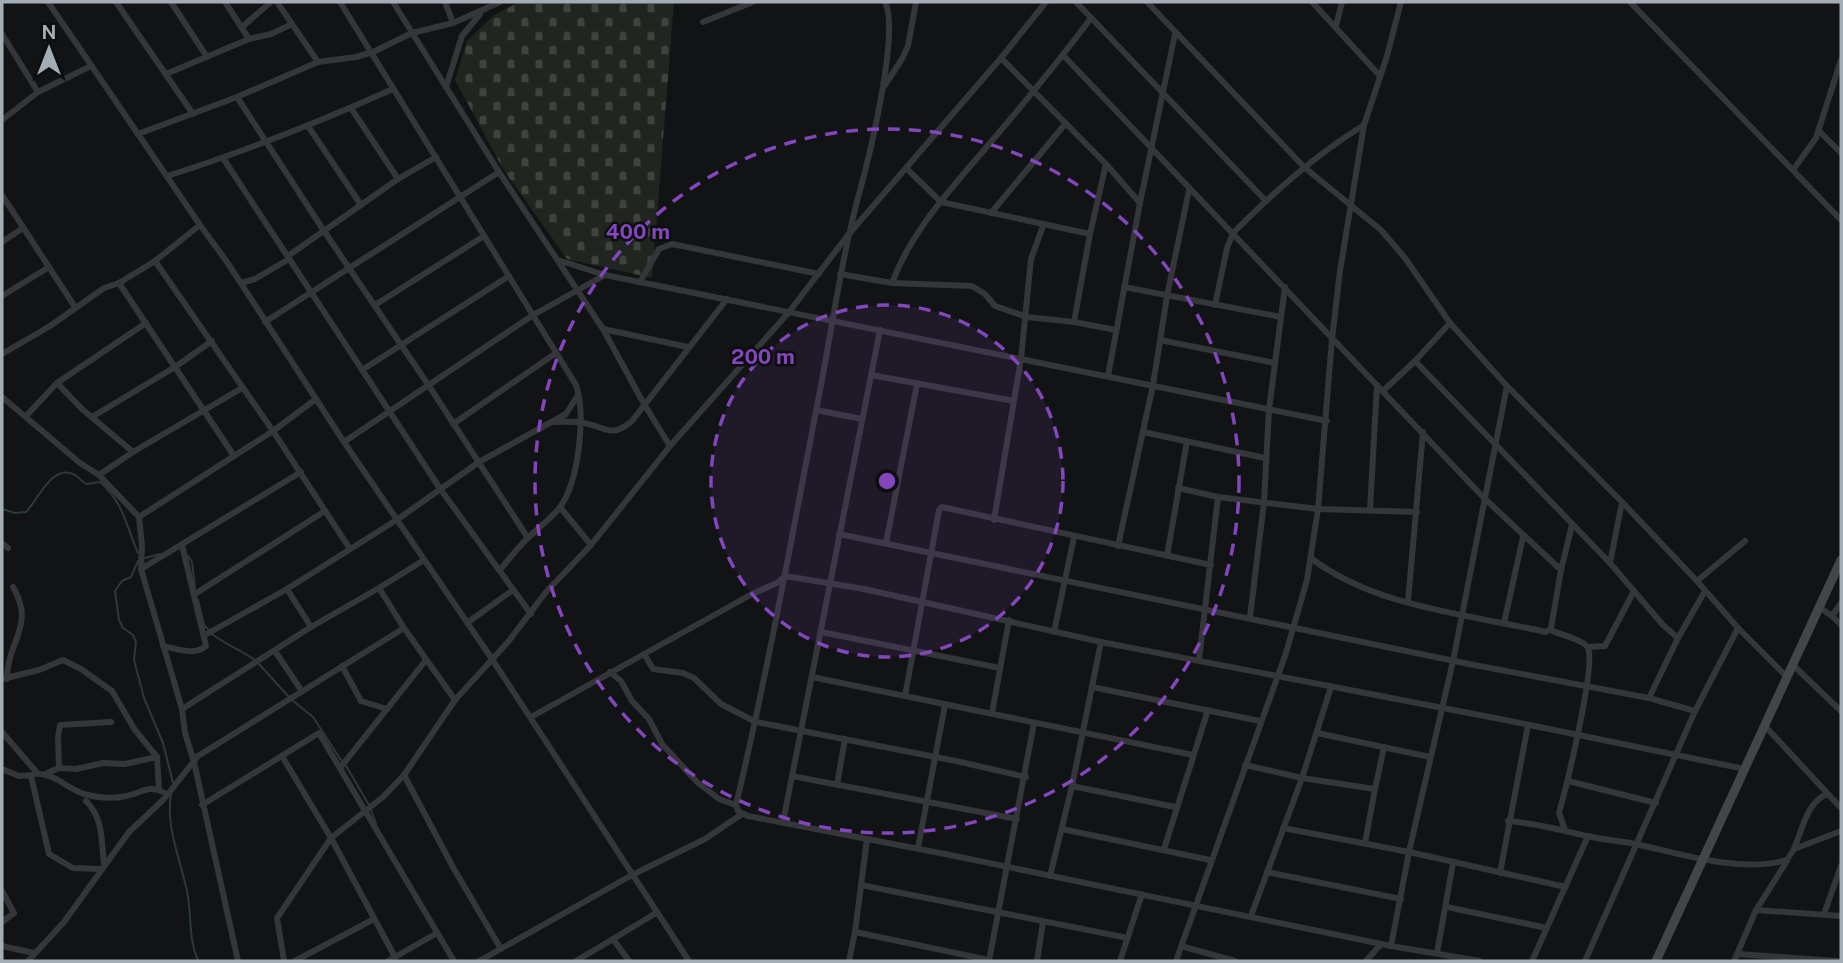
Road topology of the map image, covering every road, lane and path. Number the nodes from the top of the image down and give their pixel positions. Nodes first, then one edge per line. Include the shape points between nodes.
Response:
1 (48, 2) edge
2 (116, 2) edge
3 (170, 2) edge
4 (225, 2) edge
5 (271, 2) edge
6 (277, 2) edge
7 (340, 2) edge
8 (393, 2) edge
9 (445, 2) edge
10 (500, 2) edge
11 (753, 2) edge
12 (885, 2) edge
13 (916, 2) edge
14 (1046, 2) edge
15 (1076, 2) edge
16 (1147, 2) edge
17 (1312, 2) edge
18 (1342, 2) edge
19 (1401, 2) edge
20 (1630, 2) edge
21 (481, 12) junction
22 (1091, 18) junction
23 (703, 22) dead end
24 (453, 23) junction
25 (292, 24) junction
26 (1336, 26) junction
27 (242, 27) junction
28 (412, 33) junction
29 (2, 34) edge
30 (1175, 34) junction
31 (250, 39) junction
32 (373, 52) junction
33 (1063, 55) junction
34 (207, 57) junction
35 (1001, 58) junction
36 (1841, 60) edge
37 (318, 62) junction
38 (91, 66) junction
39 (166, 74) junction
40 (1380, 76) junction
41 (446, 87) junction
42 (393, 89) junction
43 (882, 90) junction
44 (1034, 91) junction
45 (38, 92) junction
46 (1163, 95) junction
47 (237, 97) junction
48 (351, 108) junction
49 (193, 114) junction
50 (2, 120) edge
51 (1066, 123) junction
52 (1364, 125) junction
53 (308, 126) junction
54 (1819, 131) junction
55 (138, 134) junction
56 (265, 141) junction
57 (1153, 148) junction
58 (1841, 153) edge
59 (436, 157) junction
60 (223, 158) junction
61 (1106, 164) junction
62 (1304, 167) junction
63 (906, 168) junction
64 (1793, 170) junction
65 (499, 172) junction
66 (167, 176) junction
67 (398, 179) junction
68 (1189, 190) junction
69 (2, 195) edge
70 (461, 197) junction
71 (1266, 201) junction
72 (941, 202) junction
73 (1140, 203) junction
74 (362, 205) junction
75 (1352, 205) junction
76 (991, 213) junction
77 (1841, 220) edge
78 (200, 225) junction
79 (1043, 226) junction
80 (23, 228) junction
81 (324, 231) junction
82 (1233, 233) junction
83 (1090, 234) junction
84 (848, 235) junction
85 (484, 236) junction
86 (2, 242) edge
87 (288, 258) junction
88 (558, 260) junction
89 (155, 261) junction
90 (49, 267) junction
91 (350, 270) junction
92 (819, 274) junction
93 (840, 274) junction
94 (606, 275) junction
95 (509, 276) junction
96 (640, 282) junction
97 (120, 283) junction
98 (241, 283) junction
99 (892, 283) junction
100 (1124, 287) junction
101 (1285, 287) junction
102 (575, 290) junction
103 (311, 294) junction
104 (2, 296) edge
105 (1167, 296) junction
106 (727, 299) junction
107 (375, 305) junction
108 (1215, 305) junction
109 (75, 307) junction
110 (789, 312) junction
111 (533, 315) junction
112 (1027, 317) junction
113 (1281, 317) junction
114 (833, 321) junction
115 (264, 322) junction
116 (1074, 322) junction
117 (146, 323) junction
118 (1450, 323) junction
119 (603, 329) junction
120 (880, 330) junction
121 (1116, 330) junction
122 (1332, 339) junction
123 (1160, 340) junction
124 (212, 341) junction
125 (402, 345) junction
126 (688, 347) junction
127 (556, 353) junction
128 (2, 354) edge
129 (1021, 359) junction
130 (1415, 361) junction
131 (1275, 363) junction
132 (175, 367) junction
133 (362, 370) junction
134 (871, 375) junction
135 (1108, 376) junction
136 (57, 383) junction
137 (917, 384) junction
138 (1377, 384) junction
139 (1153, 385) junction
140 (429, 386) junction
141 (1507, 387) junction
142 (243, 388) junction
143 (1383, 391) junction
144 (579, 394) junction
145 (2, 397) edge
146 (316, 399) junction
147 (1014, 401) junction
148 (644, 404) junction
149 (1269, 409) junction
150 (204, 410) junction
151 (816, 410) junction
152 (390, 413) junction
153 (26, 416) junction
154 (92, 417) junction
155 (862, 419) junction
156 (1327, 421) junction
157 (552, 422) junction
158 (579, 422) junction
159 (453, 424) junction
160 (273, 431) junction
161 (1143, 432) junction
162 (1423, 432) junction
163 (1187, 441) junction
164 (344, 442) junction
165 (1494, 443) junction
166 (670, 446) junction
167 (133, 452) junction
168 (234, 456) junction
169 (1265, 458) junction
170 (479, 462) junction
171 (301, 472) junction
172 (99, 475) junction
173 (1178, 488) junction
174 (441, 490) junction
175 (1219, 496) junction
176 (1484, 498) junction
177 (1264, 502) junction
178 (1622, 502) junction
179 (560, 507) junction
180 (1318, 509) junction
181 (1370, 510) junction
182 (325, 511) junction
183 (1417, 512) junction
184 (139, 517) junction
185 (398, 519) junction
186 (994, 520) junction
187 (1572, 525) junction
188 (839, 534) junction
189 (1073, 537) junction
190 (1523, 537) junction
191 (528, 538) junction
192 (1745, 541) dead end
193 (886, 543) junction
194 (182, 545) junction
195 (591, 545) junction
196 (1118, 546) junction
197 (350, 549) junction
198 (931, 553) junction
199 (1167, 556) junction
200 (1312, 559) junction
201 (424, 560) junction
202 (1841, 561) edge
203 (1610, 563) junction
204 (1211, 565) junction
205 (141, 569) junction
206 (500, 570) junction
207 (1561, 570) junction
208 (785, 576) junction
209 (1065, 581) junction
210 (1697, 581) junction
211 (829, 583) junction
212 (13, 587) dead end
213 (379, 588) junction
214 (287, 589) junction
215 (513, 590) junction
216 (1634, 591) junction
217 (1705, 591) junction
218 (195, 594) junction
219 (922, 601) junction
220 (1408, 602) junction
221 (1841, 603) edge
222 (1819, 607) junction
223 (1206, 609) junction
224 (531, 614) junction
225 (1461, 616) junction
226 (1832, 616) junction
227 (1250, 617) junction
228 (1009, 620) junction
229 (467, 623) junction
230 (1504, 624) junction
231 (1841, 625) edge
232 (311, 627) junction
233 (404, 628) junction
234 (1293, 628) junction
235 (1738, 628) junction
236 (1550, 630) junction
237 (821, 632) junction
238 (1054, 632) junction
239 (205, 635) junction
240 (1678, 638) junction
241 (1101, 642) junction
242 (163, 646) junction
243 (1588, 647) junction
244 (914, 650) junction
245 (275, 651) junction
246 (644, 654) junction
247 (492, 659) junction
248 (426, 660) junction
249 (1199, 660) junction
250 (1453, 661) junction
251 (1792, 664) junction
252 (342, 666) junction
253 (1000, 668) junction
254 (610, 672) junction
255 (1277, 675) junction
256 (812, 677) junction
257 (1787, 677) junction
258 (4, 679) edge
259 (1092, 687) junction
260 (1331, 687) junction
261 (1587, 687) junction
262 (301, 690) junction
263 (905, 696) junction
264 (1649, 698) junction
265 (455, 700) junction
266 (945, 705) junction
267 (182, 709) junction
268 (387, 709) junction
269 (1441, 709) junction
270 (1208, 710) junction
271 (1695, 711) junction
272 (1841, 711) edge
273 (992, 713) junction
274 (531, 717) junction
275 (111, 722) dead end
276 (756, 722) junction
277 (1260, 722) junction
278 (1034, 723) junction
279 (1528, 725) junction
280 (1765, 726) junction
281 (801, 730) junction
282 (1082, 731) junction
283 (2, 732) edge
284 (1317, 733) junction
285 (1576, 735) junction
286 (845, 739) junction
287 (1384, 747) junction
288 (1193, 755) junction
289 (282, 756) junction
290 (158, 757) junction
291 (935, 757) junction
292 (1430, 757) junction
293 (1676, 757) junction
294 (194, 762) junction
295 (1245, 765) junction
296 (59, 768) junction
297 (340, 768) junction
298 (2, 769) edge
299 (1745, 769) junction
300 (47, 773) junction
301 (34, 775) junction
302 (404, 775) junction
303 (792, 776) junction
304 (1026, 777) junction
305 (1302, 778) junction
306 (1568, 781) junction
307 (837, 785) junction
308 (1072, 786) junction
309 (159, 789) junction
310 (1375, 789) junction
311 (1827, 793) junction
312 (167, 795) junction
313 (86, 801) dead end
314 (926, 802) junction
315 (1656, 803) junction
316 (202, 805) junction
317 (736, 805) junction
318 (1175, 807) junction
319 (1841, 808) edge
320 (365, 812) junction
321 (743, 814) junction
322 (1017, 819) junction
323 (1508, 821) junction
324 (783, 822) junction
325 (1283, 828) junction
326 (1062, 829) junction
327 (1565, 830) junction
328 (1841, 831) edge
329 (1588, 836) junction
330 (331, 838) junction
331 (867, 839) junction
332 (1365, 844) junction
333 (1638, 844) junction
334 (918, 848) junction
335 (1164, 849) junction
336 (1794, 849) junction
337 (1409, 852) junction
338 (1210, 860) junction
339 (1787, 860) junction
340 (1702, 861) junction
341 (1453, 863) junction
342 (1841, 866) edge
343 (102, 867) junction
344 (1007, 867) junction
345 (1267, 872) junction
346 (1500, 873) junction
347 (632, 875) junction
348 (1050, 876) junction
349 (861, 885) junction
350 (1566, 887) junction
351 (2, 891) edge
352 (1142, 894) junction
353 (1401, 899) junction
354 (1194, 905) junction
355 (1447, 907) junction
356 (1756, 910) junction
357 (656, 912) junction
358 (999, 913) junction
359 (1825, 914) junction
360 (1251, 916) junction
361 (1841, 916) edge
362 (374, 919) junction
363 (2, 922) edge
364 (1043, 922) junction
365 (1547, 928) junction
366 (855, 932) junction
367 (437, 933) junction
368 (1128, 938) junction
369 (613, 939) junction
370 (1381, 944) junction
371 (2, 946) edge
372 (1181, 946) junction
373 (1391, 946) junction
374 (501, 949) junction
375 (34, 953) junction
376 (1437, 953) junction
377 (1738, 954) junction
378 (391, 959) edge
379 (989, 960) edge
380 (28, 961) edge
381 (238, 961) edge
382 (284, 961) edge
383 (295, 961) edge
384 (454, 961) edge
385 (479, 961) edge
386 (576, 961) edge
387 (629, 961) edge
388 (689, 961) edge
389 (849, 961) edge
390 (1037, 961) edge
391 (1119, 961) edge
392 (1176, 961) edge
393 (1234, 961) edge
394 (1367, 961) edge
395 (1480, 961) edge
396 (1532, 961) edge
397 (1585, 961) edge
398 (1656, 961) edge
399 (1734, 961) edge
400 (1838, 961) edge

1 - 38 street
2 - 39 street
3 - 34 street
4 - 27 street
5 - 27 street
6 - 25 street
7 - 32 street
8 - 28 street
9 - 24 street
10 - 21 street
11 - 23 street
12 - 43 street via 889,15
13 - 43 street via 908,46
14 - 35 street
15 - 22 street
16 - 30 street
17 - 26 street
18 - 26 street
19 - 40 street
20 - 64 street
21 - 24 street
21 - 41 street via 462,37
22 - 33 street
22 - 46 street
24 - 28 street
25 - 31 street
25 - 37 street
26 - 40 street
27 - 31 street
28 - 32 street
28 - 41 street
29 - 45 street
30 - 46 street
30 - 62 street
31 - 34 street
32 - 37 street
32 - 42 street
33 - 44 street
33 - 57 street
34 - 39 street
35 - 44 street
35 - 63 street
36 - 54 street
37 - 47 street
38 - 45 street
38 - 55 street
39 - 49 street
40 - 52 street
41 - 65 street
42 - 48 street
42 - 59 street
43 - 84 street
44 - 51 street
44 - 72 street
45 - 50 street
46 - 57 street
46 - 71 street
47 - 49 street
47 - 56 street
48 - 53 street
48 - 67 street
49 - 55 street
51 - 61 street
51 - 76 street
52 - 62 street
52 - 75 street
53 - 56 street
53 - 74 street
54 - 58 street
54 - 64 street
55 - 66 street
56 - 60 street
56 - 81 street
57 - 68 street
57 - 73 street
59 - 67 street
59 - 70 street
60 - 66 street
60 - 87 street
61 - 73 street
61 - 83 street
62 - 71 street
62 - 75 street
63 - 72 street
63 - 84 street
64 - 77 street
65 - 70 street
65 - 88 street
66 - 78 street
67 - 74 street
68 - 82 street
68 - 105 street
69 - 80 street
70 - 85 street
70 - 91 street
71 - 82 street
72 - 76 street
72 - 99 street via 904,253
73 - 100 street
74 - 81 street
75 - 118 street via 1405,258
75 - 122 street
76 - 79 street
78 - 89 street
78 - 98 street
79 - 83 street
79 - 112 street via 1031,259
80 - 86 street
80 - 90 street
81 - 87 street
81 - 91 street
82 - 101 street
82 - 108 street
83 - 116 street
84 - 92 street
84 - 93 street
85 - 95 street
85 - 107 street
87 - 98 street
87 - 103 street
88 - 94 street
88 - 102 street
89 - 97 street
89 - 124 street
90 - 104 street
90 - 109 street
91 - 103 street
91 - 107 street
92 - 96 street via 672,244 659,249
92 - 110 street
93 - 99 street
93 - 114 street
94 - 96 street
94 - 102 street
95 - 111 street
95 - 125 street
96 - 106 street
97 - 109 street
97 - 117 street
98 - 115 street
99 - 112 street via 972,286 995,306
100 - 105 street
100 - 121 street
101 - 113 street
101 - 122 street
102 - 111 street
102 - 119 street
103 - 115 street
103 - 133 street
105 - 108 street
105 - 123 street
106 - 110 street
106 - 126 street
107 - 125 street
108 - 113 street
109 - 128 street
110 - 114 street
110 - 166 street
111 - 127 street
111 - 140 street
112 - 116 street
112 - 129 street
113 - 131 street
114 - 120 street
114 - 151 street
115 - 146 street
116 - 121 street
117 - 132 street
117 - 136 street
118 - 130 street
118 - 141 street
119 - 126 street
119 - 148 street
120 - 129 street
120 - 134 street
121 - 135 street
122 - 138 street
122 - 156 street
123 - 131 street
123 - 139 street
124 - 132 street
124 - 142 street
125 - 133 street
125 - 140 street
126 - 148 street
127 - 144 street
127 - 159 street
129 - 135 street
129 - 147 street
130 - 143 street
130 - 165 street
131 - 149 street
132 - 150 street
132 - 154 street
133 - 152 street
134 - 137 street
134 - 155 street
135 - 139 street
136 - 153 street
136 - 154 street
137 - 147 street
137 - 193 street
138 - 143 street
138 - 181 street
139 - 149 street
139 - 161 street
140 - 152 street
140 - 159 street
141 - 165 street
141 - 178 street
142 - 150 street
142 - 160 street
143 - 162 street
144 - 157 street via 571,408
144 - 158 street
145 - 153 street
146 - 160 street
146 - 164 street
147 - 186 street
148 - 158 street via 622,429 609,431
148 - 166 street
149 - 156 street
149 - 169 street
150 - 167 street
150 - 168 street
151 - 155 street
151 - 208 street
152 - 164 street
152 - 174 street
153 - 172 street
154 - 167 street
155 - 188 street
156 - 180 street
157 - 158 street
157 - 170 street
158 - 179 street via 576,465
159 - 170 street
160 - 168 street
160 - 171 street
161 - 163 street
161 - 196 street
162 - 176 street
162 - 183 street
163 - 169 street
163 - 173 street
164 - 185 street
165 - 176 street
165 - 187 street
166 - 195 street
167 - 172 street
168 - 184 street
169 - 177 street
170 - 174 street
170 - 191 street
171 - 182 street
171 - 194 street
172 - 184 street
173 - 175 street
173 - 199 street
174 - 185 street
174 - 206 street
175 - 177 street
175 - 204 street
176 - 190 street
176 - 225 street
177 - 180 street
177 - 227 street
178 - 203 street
178 - 210 street
179 - 191 street
179 - 195 street
180 - 181 street
180 - 200 street
181 - 183 street
182 - 197 street
182 - 218 street
183 - 220 street
184 - 205 street
185 - 197 street
185 - 201 street
186 - 189 street
186 - 198 street via 942,507
187 - 203 street
187 - 207 street
188 - 193 street
188 - 211 street
189 - 196 street
189 - 209 street
190 - 207 street
190 - 230 street
191 - 206 street
192 - 210 street
193 - 198 street
194 - 205 street
194 - 218 street
195 - 224 street
196 - 199 street
197 - 214 street
198 - 209 street
198 - 219 street
199 - 204 street
200 - 220 street via 1340,579
200 - 234 street
201 - 213 street
201 - 229 street
202 - 222 street
203 - 216 street
204 - 223 street
205 - 242 street
206 - 215 street
207 - 236 street
208 - 211 street
208 - 246 street
208 - 276 street
209 - 223 street
209 - 238 street
210 - 217 street
211 - 219 street
211 - 237 street
212 - 258 street via 22,603 22,620
213 - 232 street
213 - 233 street
214 - 232 street
214 - 239 street
215 - 224 street
215 - 229 street
216 - 240 street
216 - 243 street via 1605,646
217 - 235 street
217 - 240 street
218 - 239 street
219 - 228 street
219 - 244 street
220 - 225 street
221 - 226 street
222 - 226 street
222 - 251 street
223 - 227 street
223 - 249 street
224 - 247 street
225 - 230 street
225 - 250 street
226 - 231 street
227 - 234 street
228 - 238 street
228 - 253 street
229 - 247 street
230 - 236 street
232 - 245 street
233 - 248 street
233 - 252 street
234 - 250 street
234 - 255 street
235 - 257 street
235 - 271 street
236 - 243 street
237 - 244 street
237 - 256 street
238 - 241 street
239 - 242 street via 206,647 198,651
240 - 264 street
241 - 249 street
241 - 259 street
242 - 267 street
243 - 261 street
244 - 253 street
244 - 263 street
245 - 262 street
245 - 267 street
246 - 254 street
246 - 276 street via 653,669 694,678 721,704
247 - 265 street
247 - 274 street
248 - 265 street
248 - 268 street
249 - 255 street
250 - 261 street
250 - 269 street
251 - 257 street
251 - 272 street
252 - 262 street
252 - 268 street via 361,701
253 - 273 street
254 - 274 street
254 - 317 street via 648,717 662,744 697,782
255 - 260 street
255 - 277 street
256 - 263 street
256 - 281 street
257 - 280 street
258 - 290 street via 63,660 81,668 112,691
259 - 270 street
259 - 282 street
260 - 269 street
260 - 284 street
261 - 264 street
261 - 285 street
262 - 294 street via 205,750
263 - 266 street
264 - 271 street
265 - 302 street
266 - 273 street
266 - 291 street
267 - 294 street
268 - 297 street
269 - 279 street
269 - 292 street
270 - 277 street
270 - 288 street
271 - 293 street
273 - 278 street
274 - 347 street
275 - 296 street via 60,725
276 - 281 street
276 - 317 street
277 - 295 street
278 - 282 street
278 - 304 street
279 - 285 street
279 - 323 street
280 - 299 street
280 - 311 street
281 - 286 street
281 - 303 street
282 - 288 street
282 - 308 street
283 - 301 street
284 - 287 street
284 - 305 street
285 - 293 street
285 - 306 street
286 - 291 street
286 - 307 street
287 - 292 street
287 - 310 street
288 - 318 street
289 - 297 street via 319,733
289 - 316 street
289 - 330 street
290 - 296 street
290 - 309 street
291 - 304 street
291 - 314 street
292 - 337 street
293 - 299 street
293 - 315 street
294 - 312 street
294 - 316 street
295 - 305 street
295 - 338 street
296 - 300 street
297 - 320 street
298 - 301 street via 19,776
299 - 340 street
300 - 301 street
300 - 309 street via 90,796 128,796
301 - 343 street via 49,854 73,868
302 - 320 street
302 - 374 street
303 - 307 street
303 - 324 street
304 - 322 street
305 - 310 street
305 - 325 street
306 - 315 street
306 - 327 street via 1559,813
307 - 314 street
308 - 318 street
308 - 326 street
309 - 312 street
310 - 332 street
311 - 319 street
311 - 336 street via 1809,811
312 - 343 street
313 - 343 street via 93,807 102,833
314 - 322 street
314 - 334 street
315 - 333 street
316 - 381 street
317 - 321 street
318 - 335 street
320 - 330 street
320 - 367 street
321 - 324 street
321 - 347 street via 705,839
322 - 344 street
323 - 327 street
323 - 346 street
324 - 331 street
325 - 332 street
325 - 345 street
326 - 335 street
326 - 348 street
327 - 329 street
328 - 336 street
329 - 333 street
329 - 350 street
330 - 362 street
330 - 382 street via 277,918
331 - 334 street
331 - 349 street
332 - 337 street
333 - 340 street
333 - 397 street
334 - 344 street
335 - 338 street
336 - 339 street
337 - 341 street
337 - 353 street
338 - 354 street
339 - 340 street via 1774,864
339 - 356 street
340 - 398 street
341 - 346 street
341 - 355 street
342 - 359 street
343 - 375 street via 64,922
344 - 348 street
344 - 358 street
345 - 353 street
345 - 360 street
346 - 350 street
347 - 357 street
347 - 374 street
348 - 352 street
349 - 358 street
349 - 366 street
350 - 365 street
351 - 363 street via 14,913
352 - 354 street
352 - 368 street
353 - 373 street
354 - 360 street
354 - 372 street
355 - 365 street
355 - 376 street
356 - 359 street
356 - 377 street
357 - 369 street
357 - 388 street
358 - 364 street
358 - 379 street
359 - 361 street
360 - 370 street
362 - 378 street
362 - 383 street
364 - 368 street
364 - 390 street
365 - 396 street
366 - 379 street
366 - 389 street
367 - 378 street
367 - 384 street
368 - 391 street
369 - 386 street
369 - 387 street
370 - 373 street
370 - 394 street
371 - 375 street
372 - 392 street
372 - 393 street
373 - 376 street
374 - 385 street
375 - 380 street
376 - 395 street
377 - 399 street
377 - 400 street

